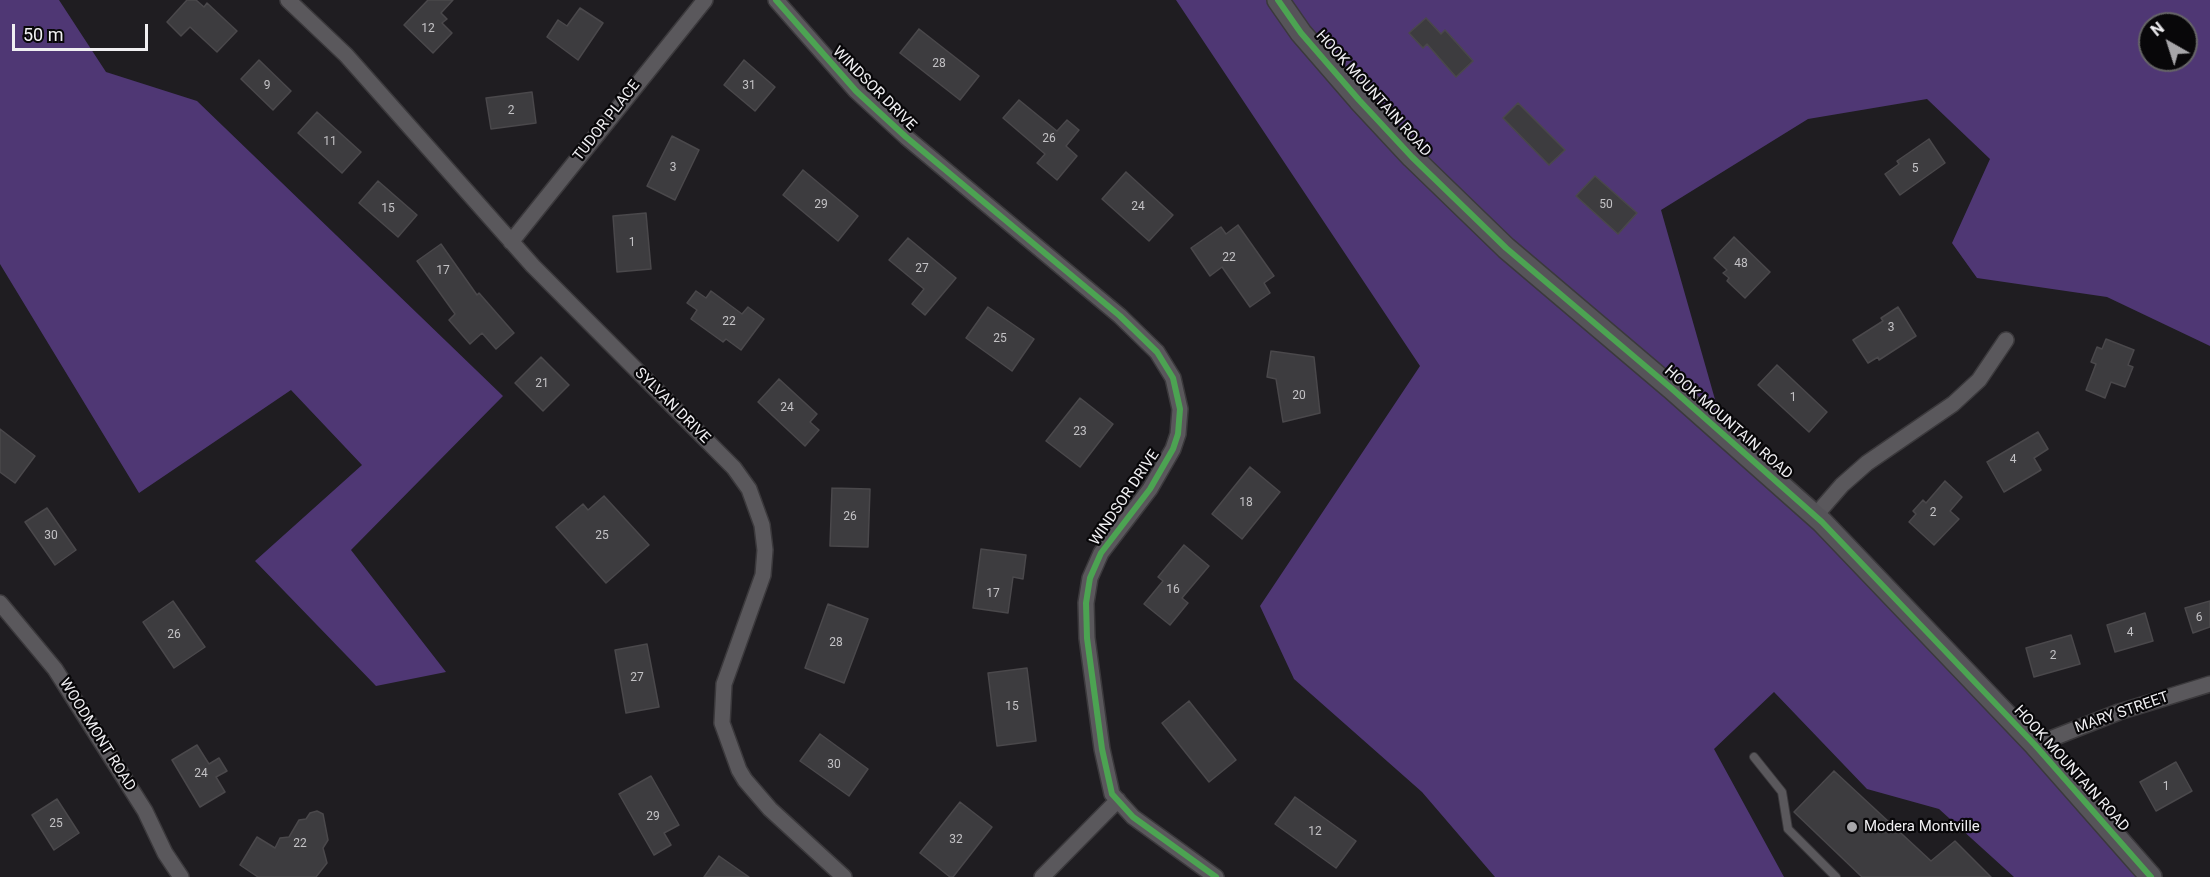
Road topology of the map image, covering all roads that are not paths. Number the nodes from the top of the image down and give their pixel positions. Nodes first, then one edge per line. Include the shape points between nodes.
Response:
1 (288, 0) edge
2 (705, 0) edge
3 (776, 0) edge
4 (1278, 0) edge
5 (511, 242) junction
6 (2006, 340) dead end
7 (1815, 516) junction
8 (0, 603) edge
9 (2210, 684) edge
10 (2035, 745) junction
11 (1754, 757) dead end
12 (1118, 800) junction
13 (181, 877) edge
14 (844, 877) edge
15 (1042, 877) edge
16 (1216, 877) edge
17 (1836, 877) edge
18 (2151, 877) edge

1 - 5 street, SYLVAN DRIVE via 346,55
2 - 5 street, TUDOR PLACE
3 - 12 street, WINDSOR DRIVE via 856,91 1120,316 1157,352 1173,378 1180,409 1173,449 1150,489 1101,553 1090,578 1086,603 1102,749 1112,794
4 - 7 street, HOOK MOUNTAIN ROAD via 1359,100 1506,248
5 - 14 street, SYLVAN DRIVE via 734,468 749,489 762,525 763,575 724,684 722,723 745,780 770,809
6 - 7 street via 1979,380 1953,404 1867,462
7 - 10 street, HOOK MOUNTAIN ROAD
8 - 13 street, WOODMONT ROAD via 55,669 145,811
9 - 10 street, MARY STREET via 2119,712
10 - 18 street, HOOK MOUNTAIN ROAD
11 - 17 lane via 1782,792 1788,829
12 - 15 street
12 - 16 street, WINDSOR DRIVE via 1134,817

